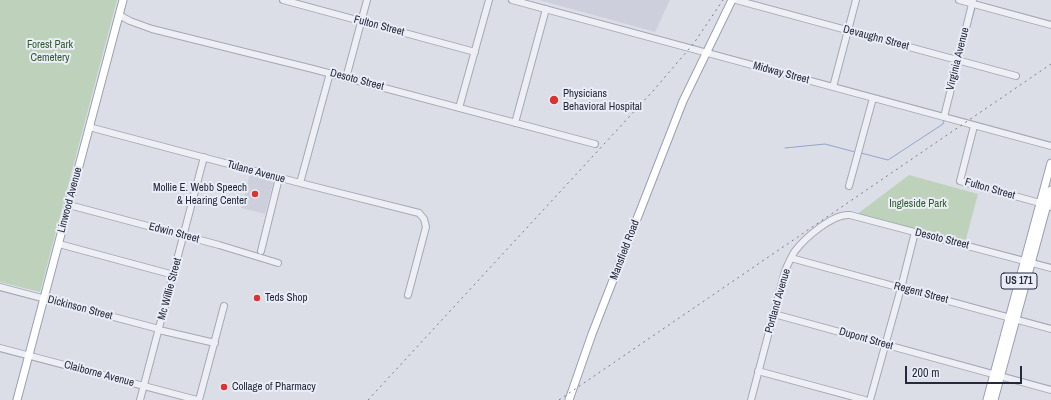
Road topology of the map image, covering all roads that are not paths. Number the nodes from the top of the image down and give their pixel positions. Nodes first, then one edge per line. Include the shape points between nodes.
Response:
1 (123, 0) edge
2 (283, 0) edge
3 (367, 0) edge
4 (489, 0) edge
5 (512, 0) edge
6 (732, 0) edge
7 (736, 0) edge
8 (856, 0) edge
9 (959, 0) edge
10 (973, 2) edge
11 (546, 9) junction
12 (119, 15) junction
13 (361, 22) junction
14 (1051, 25) edge
15 (848, 30) junction
16 (474, 52) junction
17 (704, 52) junction
18 (958, 60) junction
19 (330, 73) junction
20 (1016, 76) dead end
21 (346, 78) junction
22 (833, 87) junction
23 (873, 98) junction
24 (460, 108) junction
25 (944, 117) junction
26 (515, 123) junction
27 (974, 126) junction
28 (89, 127) junction
29 (595, 144) dead end
30 (1051, 146) edge
31 (204, 157) junction
32 (1051, 163) edge
33 (279, 178) junction
34 (300, 183) junction
35 (849, 186) dead end
36 (1051, 190) edge
37 (69, 205) junction
38 (1046, 205) edge
39 (832, 219) joint
40 (915, 232) junction
41 (184, 236) junction
42 (59, 244) junction
43 (261, 251) dead end
44 (791, 258) junction
45 (1028, 261) junction
46 (278, 263) dead end
47 (1051, 268) edge
48 (174, 275) junction
49 (0, 287) edge
50 (901, 288) junction
51 (408, 295) dead end
52 (44, 298) junction
53 (224, 306) dead end
54 (774, 314) junction
55 (1013, 318) junction
56 (159, 329) junction
57 (1051, 329) edge
58 (215, 343) junction
59 (885, 345) junction
60 (0, 348) edge
61 (29, 355) junction
62 (758, 371) junction
63 (997, 376) junction
64 (144, 386) junction
65 (1051, 390) edge
66 (16, 400) edge
67 (140, 400) edge
68 (198, 400) edge
69 (569, 400) edge
70 (750, 400) edge
71 (865, 400) edge
72 (870, 400) edge
73 (987, 400) edge
74 (994, 400) edge

1 - 12 main road, Linwood Avenue
2 - 13 street, Fulton Street
3 - 13 street
4 - 16 street
5 - 11 street, Midway Street
6 - 17 main road, Mansfield Road via 717,22
7 - 15 street, Devaughn Street
8 - 15 street
9 - 10 street
10 - 14 street
10 - 18 street, Virginia Avenue
11 - 17 street, Midway Street
11 - 26 street
12 - 19 street, Desoto Street via 152,29
12 - 28 main road, Linwood Avenue
13 - 16 street, Fulton Street
13 - 21 street
15 - 18 street, Devaughn Street
15 - 22 street
16 - 24 street
17 - 22 street, Midway Street
17 - 69 main road, Mansfield Road via 592,334
18 - 20 street, Devaughn Street
18 - 25 street, Virginia Avenue
19 - 21 street, Desoto Street
19 - 34 street
21 - 24 street, Desoto Street
22 - 23 street, Midway Street
23 - 25 street, Midway Street
23 - 35 street
24 - 26 street, Desoto Street
25 - 27 street, Midway Street
26 - 29 street, Desoto Street
27 - 30 street, Midway Street
27 - 38 street, Fulton Street via 960,181
28 - 31 street, Tulane Avenue
28 - 37 main road, Linwood Avenue
31 - 33 street, Tulane Avenue
31 - 41 street, Mc Willie Street
32 - 38 main road, US 171
33 - 34 street, Tulane Avenue
33 - 43 street
34 - 51 street, Tulane Avenue via 414,211 423,216 426,223 425,231
36 - 38 main road, US 171
37 - 41 street, Edwin Street
37 - 42 main road, Linwood Avenue
38 - 45 main road, US 171
39 - 40 street, Desoto Street via 845,215
39 - 44 street, Portland Avenue via 800,244
40 - 45 street, Desoto Street
40 - 50 street
41 - 46 street, Edwin Street
41 - 48 street, Mc Willie Street
42 - 48 street
42 - 52 main road, Linwood Avenue
44 - 50 street, Regent Street
44 - 54 street, Portland Avenue
45 - 47 street, Desoto Street
45 - 55 main road, US 171
48 - 56 street, Mc Willie Street
49 - 52 street, Dickinson Street
50 - 55 street, Regent Street
50 - 59 street
52 - 56 street, Dickinson Street
52 - 61 main road, Linwood Avenue
53 - 58 street
54 - 59 street, Dupont Street
54 - 62 street, Portland Avenue
55 - 57 street, Regent Street
55 - 63 main road, US 171
56 - 58 street, Dickinson Street
56 - 64 street, Mc Willie Street
58 - 68 street
59 - 63 street, Dupont Street
59 - 72 street
60 - 61 street, Claiborne Avenue
61 - 64 street, Claiborne Avenue
61 - 66 main road, Linwood Avenue
62 - 70 street, Portland Avenue
62 - 71 street
63 - 65 street, Dupont Street
63 - 73 main road, US 171
63 - 74 main road, US 171
64 - 67 street, Mc Willie Street
64 - 68 street, Claiborne Avenue

